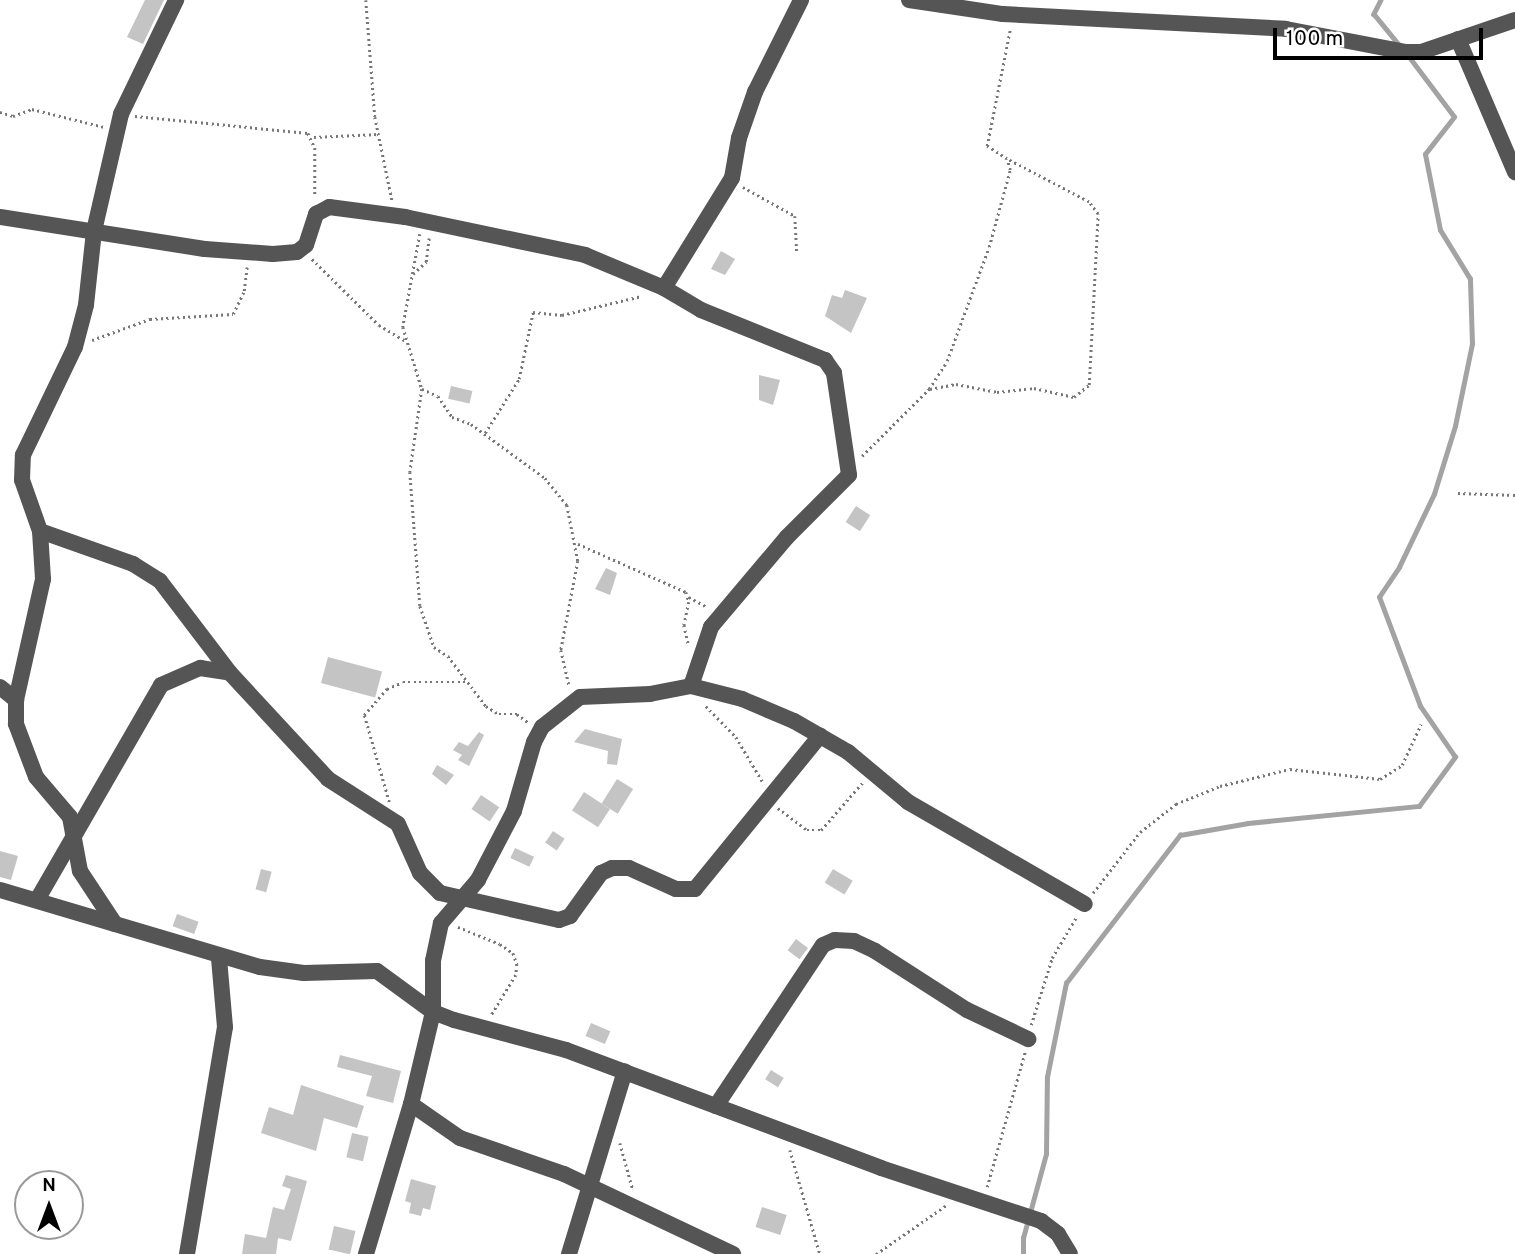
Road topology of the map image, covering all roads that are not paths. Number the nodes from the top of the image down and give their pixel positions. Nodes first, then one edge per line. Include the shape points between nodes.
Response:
1 (176, 0) edge
2 (801, 0) edge
3 (909, 0) edge
4 (1515, 20) edge
5 (1458, 39) junction
6 (1515, 172) edge
7 (0, 217) edge
8 (94, 231) junction
9 (664, 288) junction
10 (40, 531) junction
11 (230, 673) junction
12 (0, 687) edge
13 (687, 687) junction
14 (16, 700) junction
15 (820, 736) junction
16 (72, 834) junction
17 (0, 890) edge
18 (465, 897) junction
19 (37, 900) junction
20 (1085, 904) road end
21 (115, 924) junction
22 (219, 958) junction
23 (433, 1012) junction
24 (1028, 1039) road end
25 (625, 1071) junction
26 (411, 1104) junction
27 (716, 1106) junction
28 (588, 1187) junction
29 (187, 1254) edge
30 (366, 1254) edge
31 (569, 1254) edge
32 (733, 1254) edge
33 (1070, 1254) edge

1 - 8 street via 121,114
2 - 9 street via 755,92 739,138 732,178
3 - 5 street via 1003,14 1286,29 1405,52 1421,52
4 - 5 street
5 - 6 street
7 - 8 street
8 - 9 street via 247,252 297,252 306,246 316,214 344,207 585,255
8 - 10 street via 86,305 75,347 23,454 22,480
9 - 13 street via 701,310 825,360 839,386 850,468 845,481 787,537 722,614
10 - 11 street via 134,564 160,581
10 - 14 street via 43,579
11 - 16 street via 200,668 161,685
11 - 18 street via 328,779 398,824 428,884 440,893
12 - 14 street
13 - 15 street via 767,708
13 - 18 street via 588,695 542,727 514,810
14 - 16 street via 21,745 36,777 70,817
15 - 18 street via 695,888 676,889 629,868 612,868 601,873 570,916 559,920
15 - 20 street via 908,802
16 - 19 street
16 - 21 street via 80,871
17 - 19 street
18 - 23 street via 441,923 433,961
19 - 21 street
21 - 22 street
22 - 23 street via 304,973 377,971
22 - 29 street via 225,1027
23 - 25 street
23 - 26 street
24 - 27 street via 967,1010 874,951 854,941 835,940 823,945
25 - 27 street
25 - 28 street
26 - 28 street via 460,1138 564,1174
26 - 30 street
27 - 33 street via 1041,1221 1058,1234
28 - 31 street
28 - 32 street

